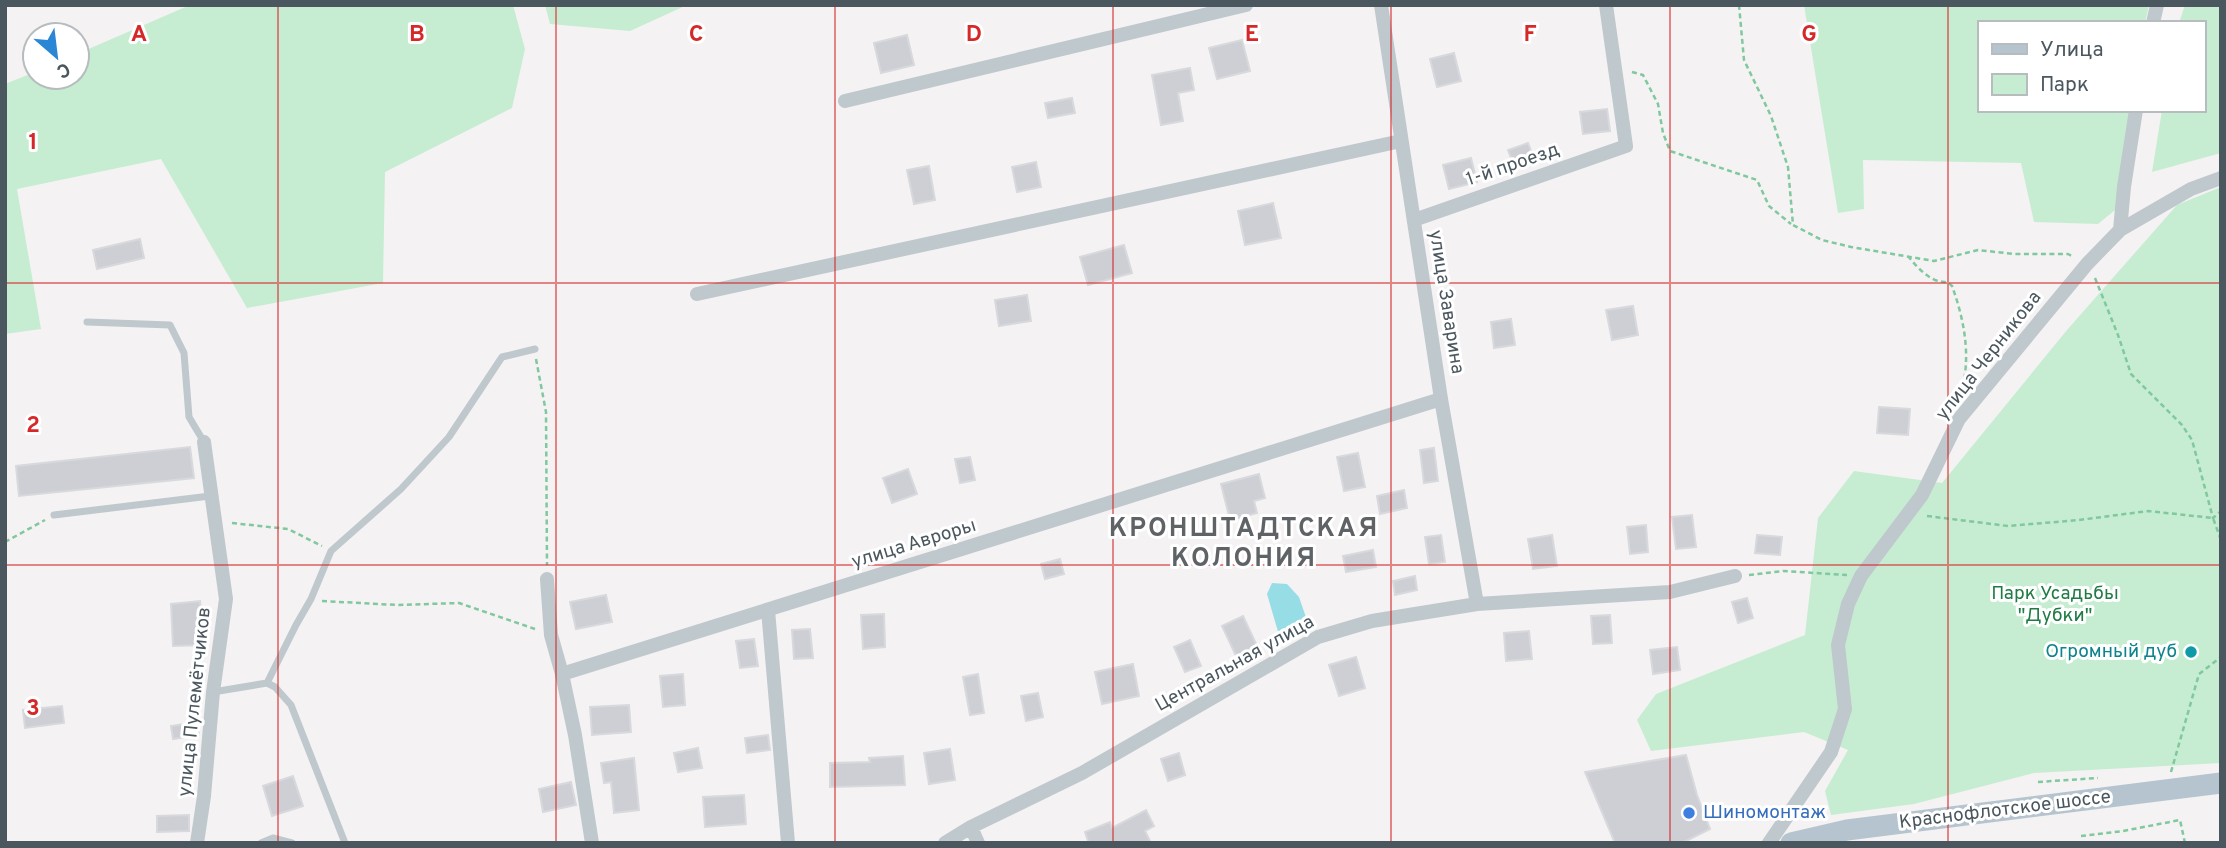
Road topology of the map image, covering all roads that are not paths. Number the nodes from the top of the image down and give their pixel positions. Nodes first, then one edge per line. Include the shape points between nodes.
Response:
1 (1246, 5) edge
2 (1381, 5) edge
3 (1605, 5) edge
4 (845, 101) dead end
5 (2136, 112) edge
6 (1401, 141) junction
7 (2221, 178) edge
8 (1414, 220) junction
9 (2120, 230) junction
10 (697, 294) dead end
11 (87, 321) dead end
12 (535, 349) road end
13 (1441, 399) junction
14 (204, 442) joint
15 (210, 496) junction
16 (54, 515) road end
17 (1735, 576) road end
18 (547, 579) road end
19 (1477, 604) junction
20 (768, 610) junction
21 (562, 674) junction
22 (267, 683) junction
23 (213, 692) junction
24 (2221, 783) edge
25 (971, 827) junction
26 (197, 843) edge
27 (261, 843) edge
28 (292, 843) edge
29 (345, 843) edge
30 (592, 843) edge
31 (788, 843) edge
32 (945, 843) edge
33 (978, 843) edge
34 (1769, 843) edge
35 (1791, 843) edge

1 - 4 street
2 - 6 street, улица Заварина
3 - 8 street, 1-й проезд via 1626,146
5 - 9 street
6 - 8 street, улица Заварина
6 - 10 street
7 - 9 street, улица Черникова via 2191,189
8 - 13 street, улица Заварина
9 - 34 street, улица Черникова via 1959,419 1922,495 1861,576 1848,604 1839,645 1845,709 1831,752
11 - 14 lane via 170,325 184,353 189,417
12 - 22 lane via 502,357 449,438 401,489 331,551 312,599
13 - 19 street, улица Заварина
13 - 20 street, улица Авроры
14 - 15 street, улица Пулемётчиков
15 - 16 lane
15 - 23 street, улица Пулемётчиков via 226,599
17 - 19 street, Центральная улица via 1670,592
18 - 21 street via 551,635
19 - 25 street, Центральная улица via 1372,621 1318,637 1082,773
20 - 21 street, улица Авроры
20 - 31 street
21 - 30 street
22 - 23 lane
22 - 29 lane via 290,705
23 - 26 street, улица Пулемётчиков
24 - 35 main road, Краснофлотское шоссе via 1847,830
25 - 32 street, Центральная улица
25 - 33 street
27 - 28 lane via 273,838

